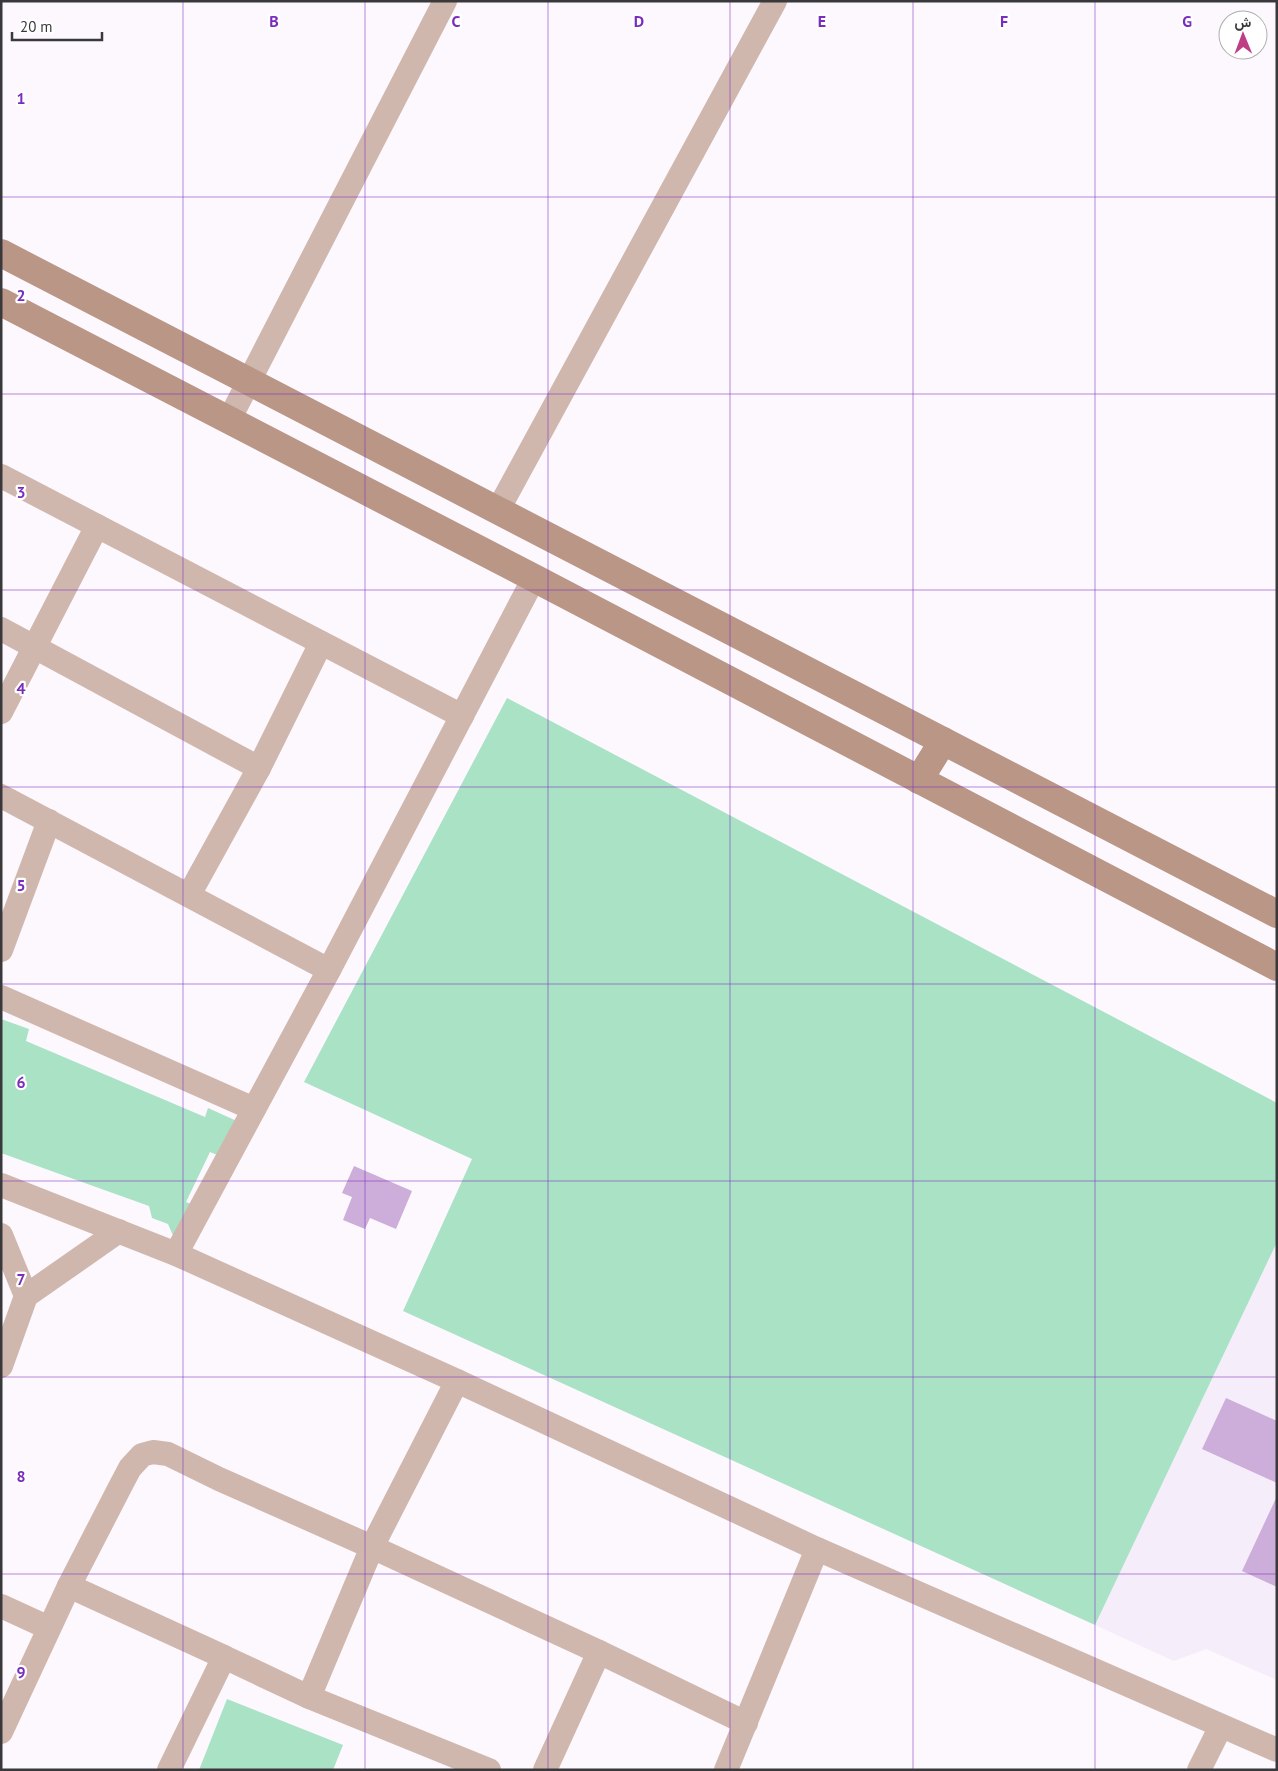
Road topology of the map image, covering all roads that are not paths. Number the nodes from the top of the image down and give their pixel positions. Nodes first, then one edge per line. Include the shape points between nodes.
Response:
1 (446, 1) edge
2 (774, 1) edge
3 (1, 253) edge
4 (1, 302) edge
5 (249, 382) junction
6 (229, 420) junction
7 (1, 476) edge
8 (498, 510) junction
9 (97, 526) junction
10 (534, 578) junction
11 (1, 629) edge
12 (321, 643) junction
13 (35, 647) junction
14 (1, 712) edge
15 (462, 716) junction
16 (943, 741) junction
17 (259, 768) junction
18 (920, 780) junction
19 (1, 796) edge
20 (49, 821) junction
21 (189, 895) junction
22 (1277, 914) edge
23 (1, 950) edge
24 (1277, 967) edge
25 (329, 970) junction
26 (1, 997) edge
27 (254, 1109) junction
28 (1, 1185) edge
29 (119, 1231) junction
30 (1, 1235) edge
31 (176, 1254) junction
32 (26, 1296) junction
33 (1, 1366) edge
34 (457, 1381) junction
35 (372, 1547) junction
36 (817, 1549) junction
37 (69, 1586) junction
38 (1, 1606) edge
39 (49, 1628) junction
40 (599, 1652) junction
41 (224, 1657) junction
42 (309, 1697) junction
43 (746, 1723) junction
44 (1221, 1726) junction
45 (1, 1732) edge
46 (1277, 1750) edge
47 (169, 1770) edge
48 (489, 1770) edge
49 (545, 1770) edge
50 (726, 1770) edge
51 (1199, 1770) edge

1 - 5 street
2 - 8 street
3 - 5 main road
4 - 6 main road
5 - 6 street
5 - 8 main road
6 - 10 main road
7 - 9 street
8 - 16 main road
9 - 12 street
9 - 13 street
10 - 15 street
10 - 18 main road
11 - 13 street
12 - 15 street
12 - 17 street
13 - 14 street
13 - 17 street
15 - 25 street
16 - 18 main road
16 - 22 main road
17 - 21 street
18 - 24 main road
19 - 20 street
20 - 21 street
20 - 23 street
21 - 25 street
25 - 27 street
26 - 27 street
27 - 31 street
28 - 29 street
29 - 31 street
29 - 32 street
30 - 32 street
31 - 34 street
32 - 33 street
34 - 35 street
34 - 36 street
35 - 37 street via 168,1454 153,1452 142,1455 130,1468
35 - 40 street
35 - 42 street
36 - 43 street
36 - 44 street
37 - 39 street
37 - 41 street
38 - 39 street
39 - 45 street
40 - 43 street
40 - 49 street
41 - 42 street
41 - 47 street
42 - 48 street
43 - 50 street
44 - 46 street
44 - 51 street

